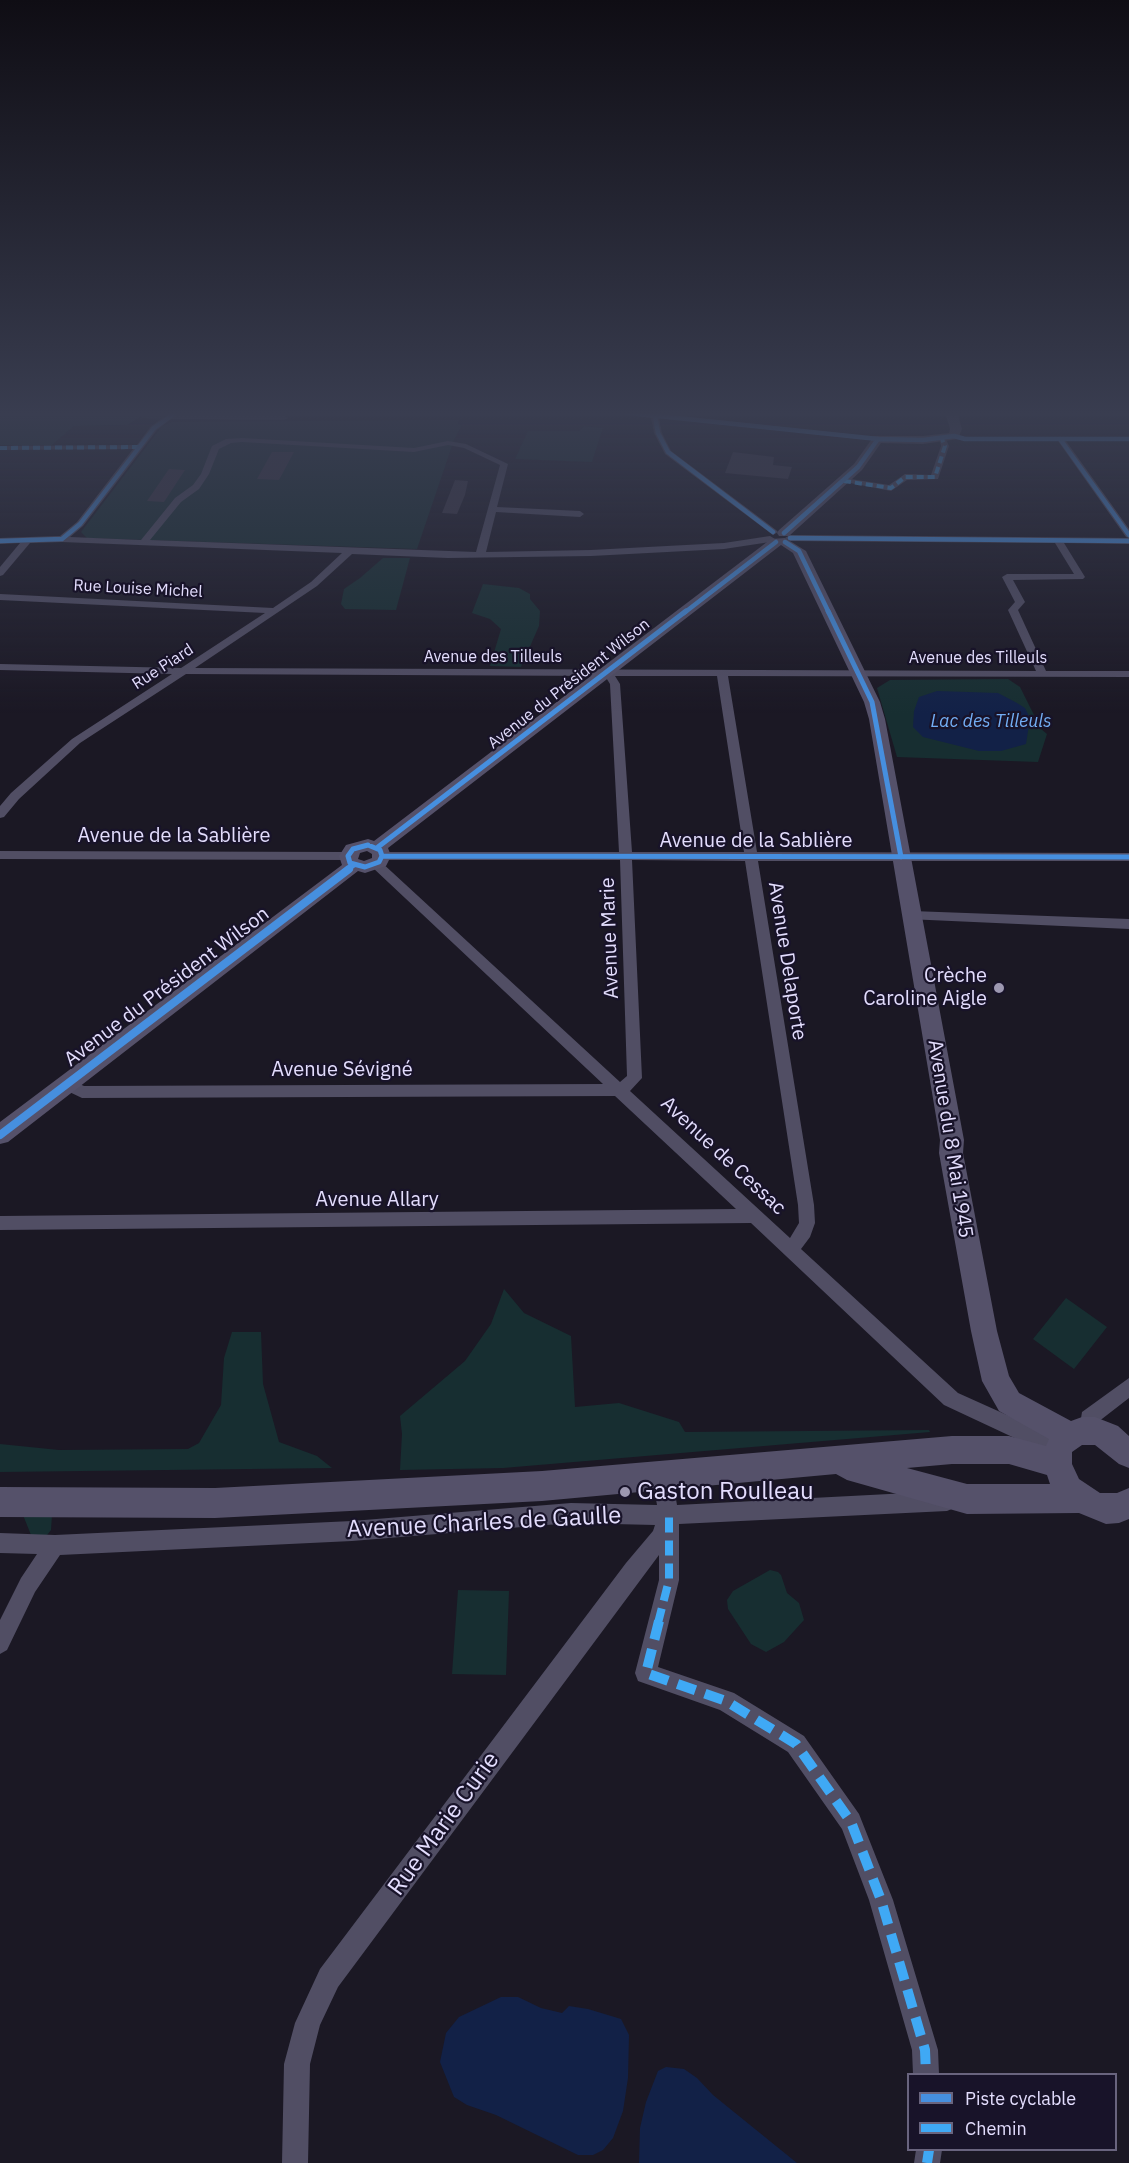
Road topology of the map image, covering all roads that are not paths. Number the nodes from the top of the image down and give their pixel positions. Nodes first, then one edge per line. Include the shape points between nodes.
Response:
1 (90, 512) edge
2 (168, 512) edge
3 (491, 512) edge
4 (543, 512) edge
5 (746, 512) edge
6 (809, 512) edge
7 (1112, 512) edge
8 (579, 514) dead end
9 (1129, 535) edge
10 (780, 538) junction
11 (62, 539) junction
12 (1058, 540) junction
13 (0, 541) edge
14 (27, 541) junction
15 (1129, 541) edge
16 (142, 543) junction
17 (349, 552) junction
18 (480, 555) junction
19 (0, 573) edge
20 (0, 597) edge
21 (275, 611) junction
22 (0, 667) edge
23 (184, 671) junction
24 (608, 672) junction
25 (722, 673) junction
26 (859, 673) junction
27 (1042, 673) junction
28 (1129, 674) edge
29 (0, 814) edge
30 (0, 855) edge
31 (379, 856) junction
32 (626, 857) junction
33 (750, 857) junction
34 (901, 857) junction
35 (1129, 857) edge
36 (351, 861) junction
37 (912, 916) junction
38 (1129, 924) edge
39 (66, 1084) junction
40 (620, 1090) junction
41 (0, 1135) edge
42 (755, 1216) junction
43 (0, 1224) edge
44 (791, 1250) junction
45 (1129, 1387) edge
46 (1069, 1445) junction
47 (1129, 1454) edge
48 (828, 1461) junction
49 (662, 1476) junction
50 (1080, 1498) junction
51 (967, 1499) junction
52 (0, 1502) edge
53 (1129, 1503) edge
54 (669, 1515) junction
55 (0, 1543) edge
56 (55, 1545) junction
57 (0, 1643) edge
58 (926, 2073) edge
59 (295, 2163) edge

1 - 11 street
2 - 16 street
3 - 18 street
4 - 8 street
5 - 10 street
6 - 10 street, Avenue du Président Wilson
7 - 9 street
10 - 12 street
10 - 18 street via 724,546
10 - 24 street, Avenue du Président Wilson
10 - 26 street, Avenue du 8 Mai 1945 via 799,551
11 - 14 street
11 - 16 street
12 - 15 street
12 - 27 street via 1082,580 1005,573 1020,602 1013,610
13 - 14 street
14 - 19 street
16 - 17 street
17 - 18 street
17 - 21 street, Rue Piard via 314,584
20 - 21 street, Rue Louise Michel
21 - 23 street, Rue Piard
22 - 23 street, Avenue des Tilleuls
23 - 24 street, Avenue des Tilleuls
23 - 29 street, Rue Piard via 76,741
24 - 25 street, Avenue des Tilleuls
24 - 31 street, Avenue du Président Wilson
24 - 32 street, Avenue Marie via 615,684
25 - 26 street, Avenue des Tilleuls
25 - 33 street, Avenue Delaporte
26 - 27 street, Avenue des Tilleuls
26 - 34 street, Avenue du 8 Mai 1945 via 878,719
27 - 28 street, Avenue des Tilleuls
30 - 36 street, Avenue de la Sablière
31 - 32 street, Avenue de la Sablière
31 - 36 street, Avenue du Président Wilson via 362,845 352,849
31 - 40 street, Avenue de Cessac
32 - 33 street, Avenue de la Sablière
32 - 40 street, Avenue Marie via 635,1078
33 - 34 street, Avenue de la Sablière
33 - 44 street, Avenue Delaporte via 806,1205 807,1223
34 - 35 street, Avenue de la Sablière
34 - 37 street, Avenue du 8 Mai 1945
36 - 39 street, Avenue du Président Wilson
37 - 38 street
37 - 46 street, Avenue du 8 Mai 1945 via 952,1140 951,1153 996,1381 1009,1402
39 - 40 street, Avenue Sévigné via 82,1092
39 - 41 street, Avenue du Président Wilson
40 - 42 street, Avenue de Cessac
42 - 43 street, Avenue Allary
42 - 44 street, Avenue de Cessac
44 - 46 street, Avenue de Cessac via 951,1399 1004,1425
45 - 46 street via 1089,1418
46 - 47 street via 1108,1436
46 - 48 street, Avenue Charles de Gaulle
46 - 50 street via 1062,1477
48 - 49 street, Avenue Charles de Gaulle
48 - 51 street, Avenue Charles de Gaulle
49 - 52 street, Avenue Charles de Gaulle via 215,1503
49 - 54 street
50 - 51 street, Avenue Charles de Gaulle
50 - 53 street via 1106,1509
51 - 54 street, Avenue Charles de Gaulle
54 - 56 street, Avenue Charles de Gaulle via 571,1513 351,1531
54 - 58 street via 669,1580 646,1673 726,1701 796,1744 851,1822 881,1900 925,2050
54 - 59 street, Rue Marie Curie via 660,1538 329,1978 308,2023 297,2064
55 - 56 street, Avenue Charles de Gaulle
56 - 57 street via 28,1585

